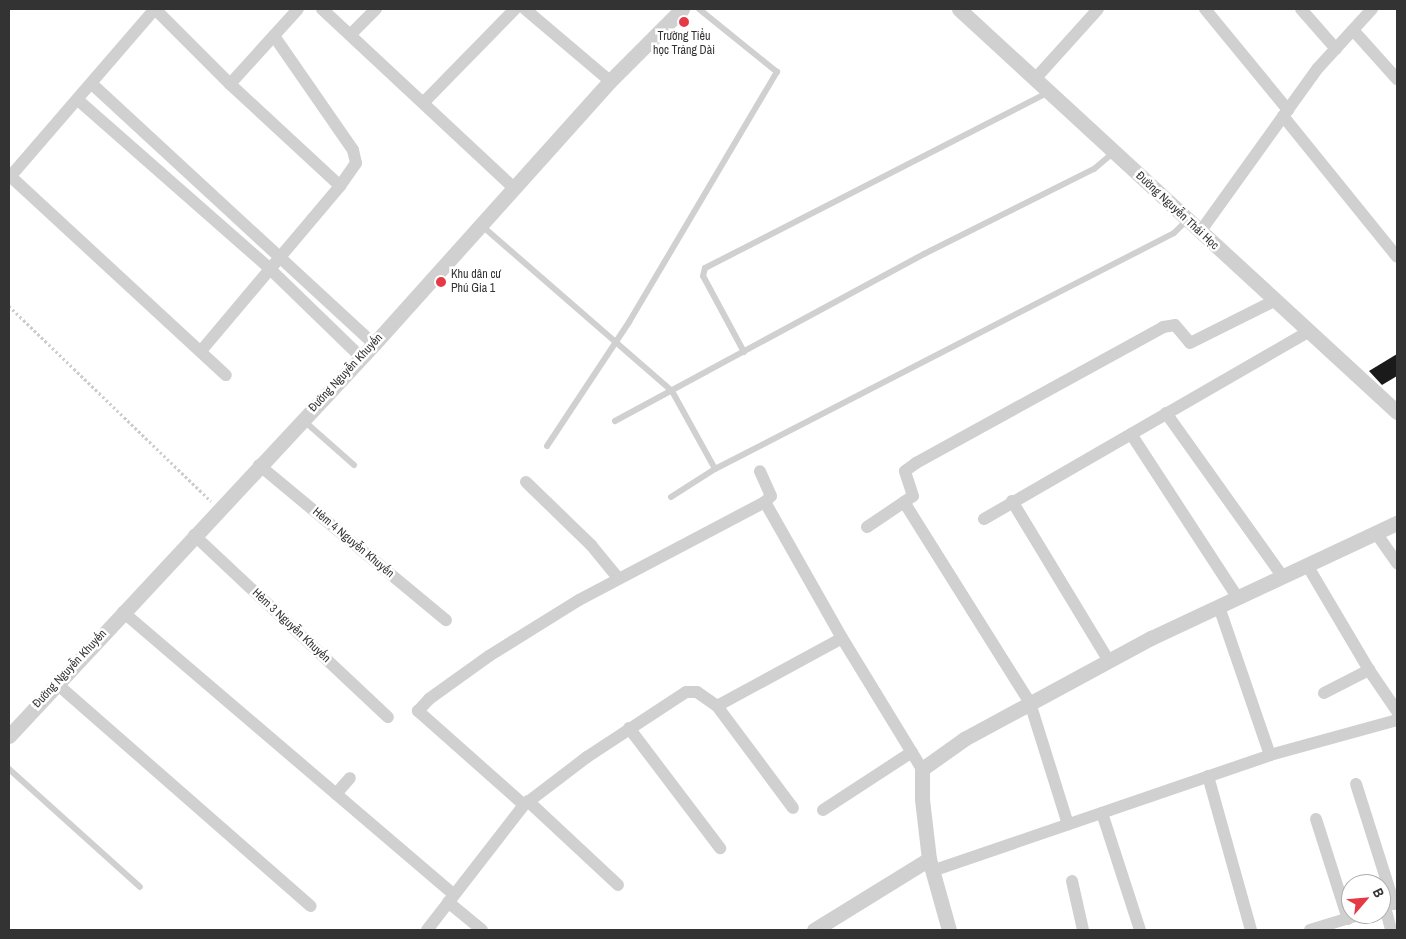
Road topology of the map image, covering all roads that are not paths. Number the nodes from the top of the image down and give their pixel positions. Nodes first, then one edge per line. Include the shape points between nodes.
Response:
1 (155, 9) edge
2 (298, 9) edge
3 (322, 9) edge
4 (376, 9) edge
5 (515, 9) edge
6 (524, 9) edge
7 (682, 9) edge
8 (699, 9) edge
9 (959, 9) edge
10 (1098, 9) edge
11 (1205, 9) edge
12 (1301, 9) edge
13 (1365, 11) edge
14 (1353, 30) junction
15 (350, 35) junction
16 (274, 36) junction
17 (1336, 49) junction
18 (1035, 79) junction
19 (1397, 79) edge
20 (610, 81) junction
21 (92, 84) junction
22 (230, 84) junction
23 (1049, 92) junction
24 (78, 100) junction
25 (424, 102) junction
26 (1285, 113) junction
27 (1114, 152) junction
28 (9, 177) edge
29 (340, 186) junction
30 (513, 187) junction
31 (1187, 220) junction
32 (482, 224) junction
33 (1200, 232) junction
34 (281, 256) junction
35 (1397, 257) edge
36 (269, 268) junction
37 (1274, 301) junction
38 (1308, 332) junction
39 (616, 340) junction
40 (374, 344) junction
41 (200, 351) junction
42 (744, 352) junction
43 (361, 357) junction
44 (226, 375) dead end
45 (672, 390) junction
46 (1395, 407) edge
47 (1166, 413) junction
48 (303, 420) junction
49 (615, 421) dead end
50 (1131, 434) junction
51 (547, 446) dead end
52 (260, 465) junction
53 (354, 465) dead end
54 (715, 469) junction
55 (760, 471) dead end
56 (526, 482) dead end
57 (671, 497) dead end
58 (1012, 501) junction
59 (765, 502) junction
60 (904, 502) junction
61 (984, 519) dead end
62 (1397, 523) edge
63 (867, 527) dead end
64 (1376, 533) junction
65 (194, 535) junction
66 (1397, 563) edge
67 (1307, 565) junction
68 (618, 578) junction
69 (1282, 578) junction
70 (1238, 598) junction
71 (1219, 607) junction
72 (122, 612) junction
73 (446, 620) dead end
74 (842, 638) junction
75 (1109, 661) junction
76 (1369, 670) junction
77 (57, 684) junction
78 (1324, 693) dead end
79 (1030, 703) junction
80 (717, 706) junction
81 (1397, 711) edge
82 (388, 717) dead end
83 (1397, 720) edge
84 (630, 728) junction
85 (9, 736) edge
86 (912, 752) junction
87 (1270, 755) junction
88 (9, 769) edge
89 (922, 769) junction
90 (1208, 776) junction
91 (350, 778) dead end
92 (1356, 784) dead end
93 (336, 794) junction
94 (526, 803) junction
95 (793, 808) dead end
96 (823, 810) dead end
97 (1102, 813) junction
98 (1316, 820) dead end
99 (1068, 824) junction
100 (720, 848) dead end
101 (931, 865) junction
102 (1380, 874) edge
103 (1072, 882) dead end
104 (618, 886) dead end
105 (140, 887) dead end
106 (1341, 897) edge
107 (451, 899) junction
108 (310, 906) dead end
109 (1341, 921) edge
110 (427, 930) edge
111 (482, 930) edge
112 (814, 930) edge
113 (948, 930) edge
114 (1083, 930) edge
115 (1140, 930) edge
116 (1250, 930) edge
117 (1310, 930) edge

1 - 21 street
1 - 22 street
2 - 16 street
3 - 15 street
4 - 15 street
5 - 25 street
6 - 20 street
7 - 20 street, Đường Nguyễn Khuyến
8 - 39 lane via 777,72
9 - 18 street, Đường Nguyễn Thái Học
10 - 18 street
11 - 26 street
12 - 17 street
13 - 14 street
14 - 17 street
14 - 19 street
15 - 25 street
16 - 22 street
16 - 29 street via 353,150 356,163
17 - 26 street
18 - 23 street, Đường Nguyễn Thái Học
20 - 30 street, Đường Nguyễn Khuyến
21 - 24 street
21 - 34 street
22 - 29 street
23 - 27 street, Đường Nguyễn Thái Học
23 - 42 lane via 705,268 703,276
24 - 28 street
24 - 36 street
25 - 30 street
26 - 33 street
26 - 35 street
27 - 31 street, Đường Nguyễn Thái Học
27 - 42 lane via 1094,169 924,254
28 - 41 street
29 - 34 street
30 - 32 street, Đường Nguyễn Khuyến
31 - 33 street, Đường Nguyễn Thái Học
31 - 54 lane via 1174,233
32 - 39 lane
32 - 40 street, Đường Nguyễn Khuyến
33 - 37 street, Đường Nguyễn Thái Học
34 - 36 street
34 - 40 street
36 - 41 street
36 - 43 street
37 - 38 street, Đường Nguyễn Thái Học
37 - 60 street via 1196,341 1186,341 1175,326 1163,327 908,467 904,478 914,494
38 - 46 street, Đường Nguyễn Thái Học
38 - 47 street
39 - 45 lane
39 - 51 lane
40 - 43 street, Đường Nguyễn Khuyến
41 - 44 street
42 - 45 lane
43 - 48 street, Đường Nguyễn Khuyến
45 - 49 lane
45 - 54 lane
47 - 50 street
47 - 69 street
48 - 52 street, Đường Nguyễn Khuyến
48 - 53 lane
50 - 58 street
50 - 70 street
52 - 65 street, Đường Nguyễn Khuyến
52 - 73 street, Hẻm 4 Nguyễn Khuyến
54 - 57 lane
55 - 59 street via 771,496
56 - 68 street via 591,545
58 - 61 street
58 - 75 street
59 - 68 street
59 - 74 street
60 - 63 street
60 - 79 street
62 - 64 street
64 - 66 street
64 - 67 street
65 - 72 street, Đường Nguyễn Khuyến
65 - 82 street, Hẻm 3 Nguyễn Khuyến
67 - 69 street
67 - 76 street
68 - 94 street via 489,656 429,699 418,711
69 - 70 street
70 - 71 street
71 - 75 street
71 - 87 street
72 - 77 street, Đường Nguyễn Khuyến
72 - 93 street
74 - 80 street
74 - 86 street
75 - 79 street
76 - 78 street
76 - 81 street
77 - 85 street, Đường Nguyễn Khuyến
77 - 108 street
79 - 89 street via 964,739
79 - 99 street
80 - 84 street via 697,692 686,692
80 - 95 street
83 - 87 street
84 - 94 street
84 - 100 street
86 - 89 street
86 - 96 street
87 - 90 street
88 - 105 lane
89 - 101 street via 922,799
90 - 97 street
90 - 116 street
91 - 93 street
92 - 102 street
93 - 107 street
94 - 104 street
94 - 107 street
97 - 99 street
97 - 115 street
98 - 106 street
99 - 101 street
101 - 112 street
101 - 113 street
103 - 114 street
107 - 110 street
107 - 111 street
109 - 117 street

